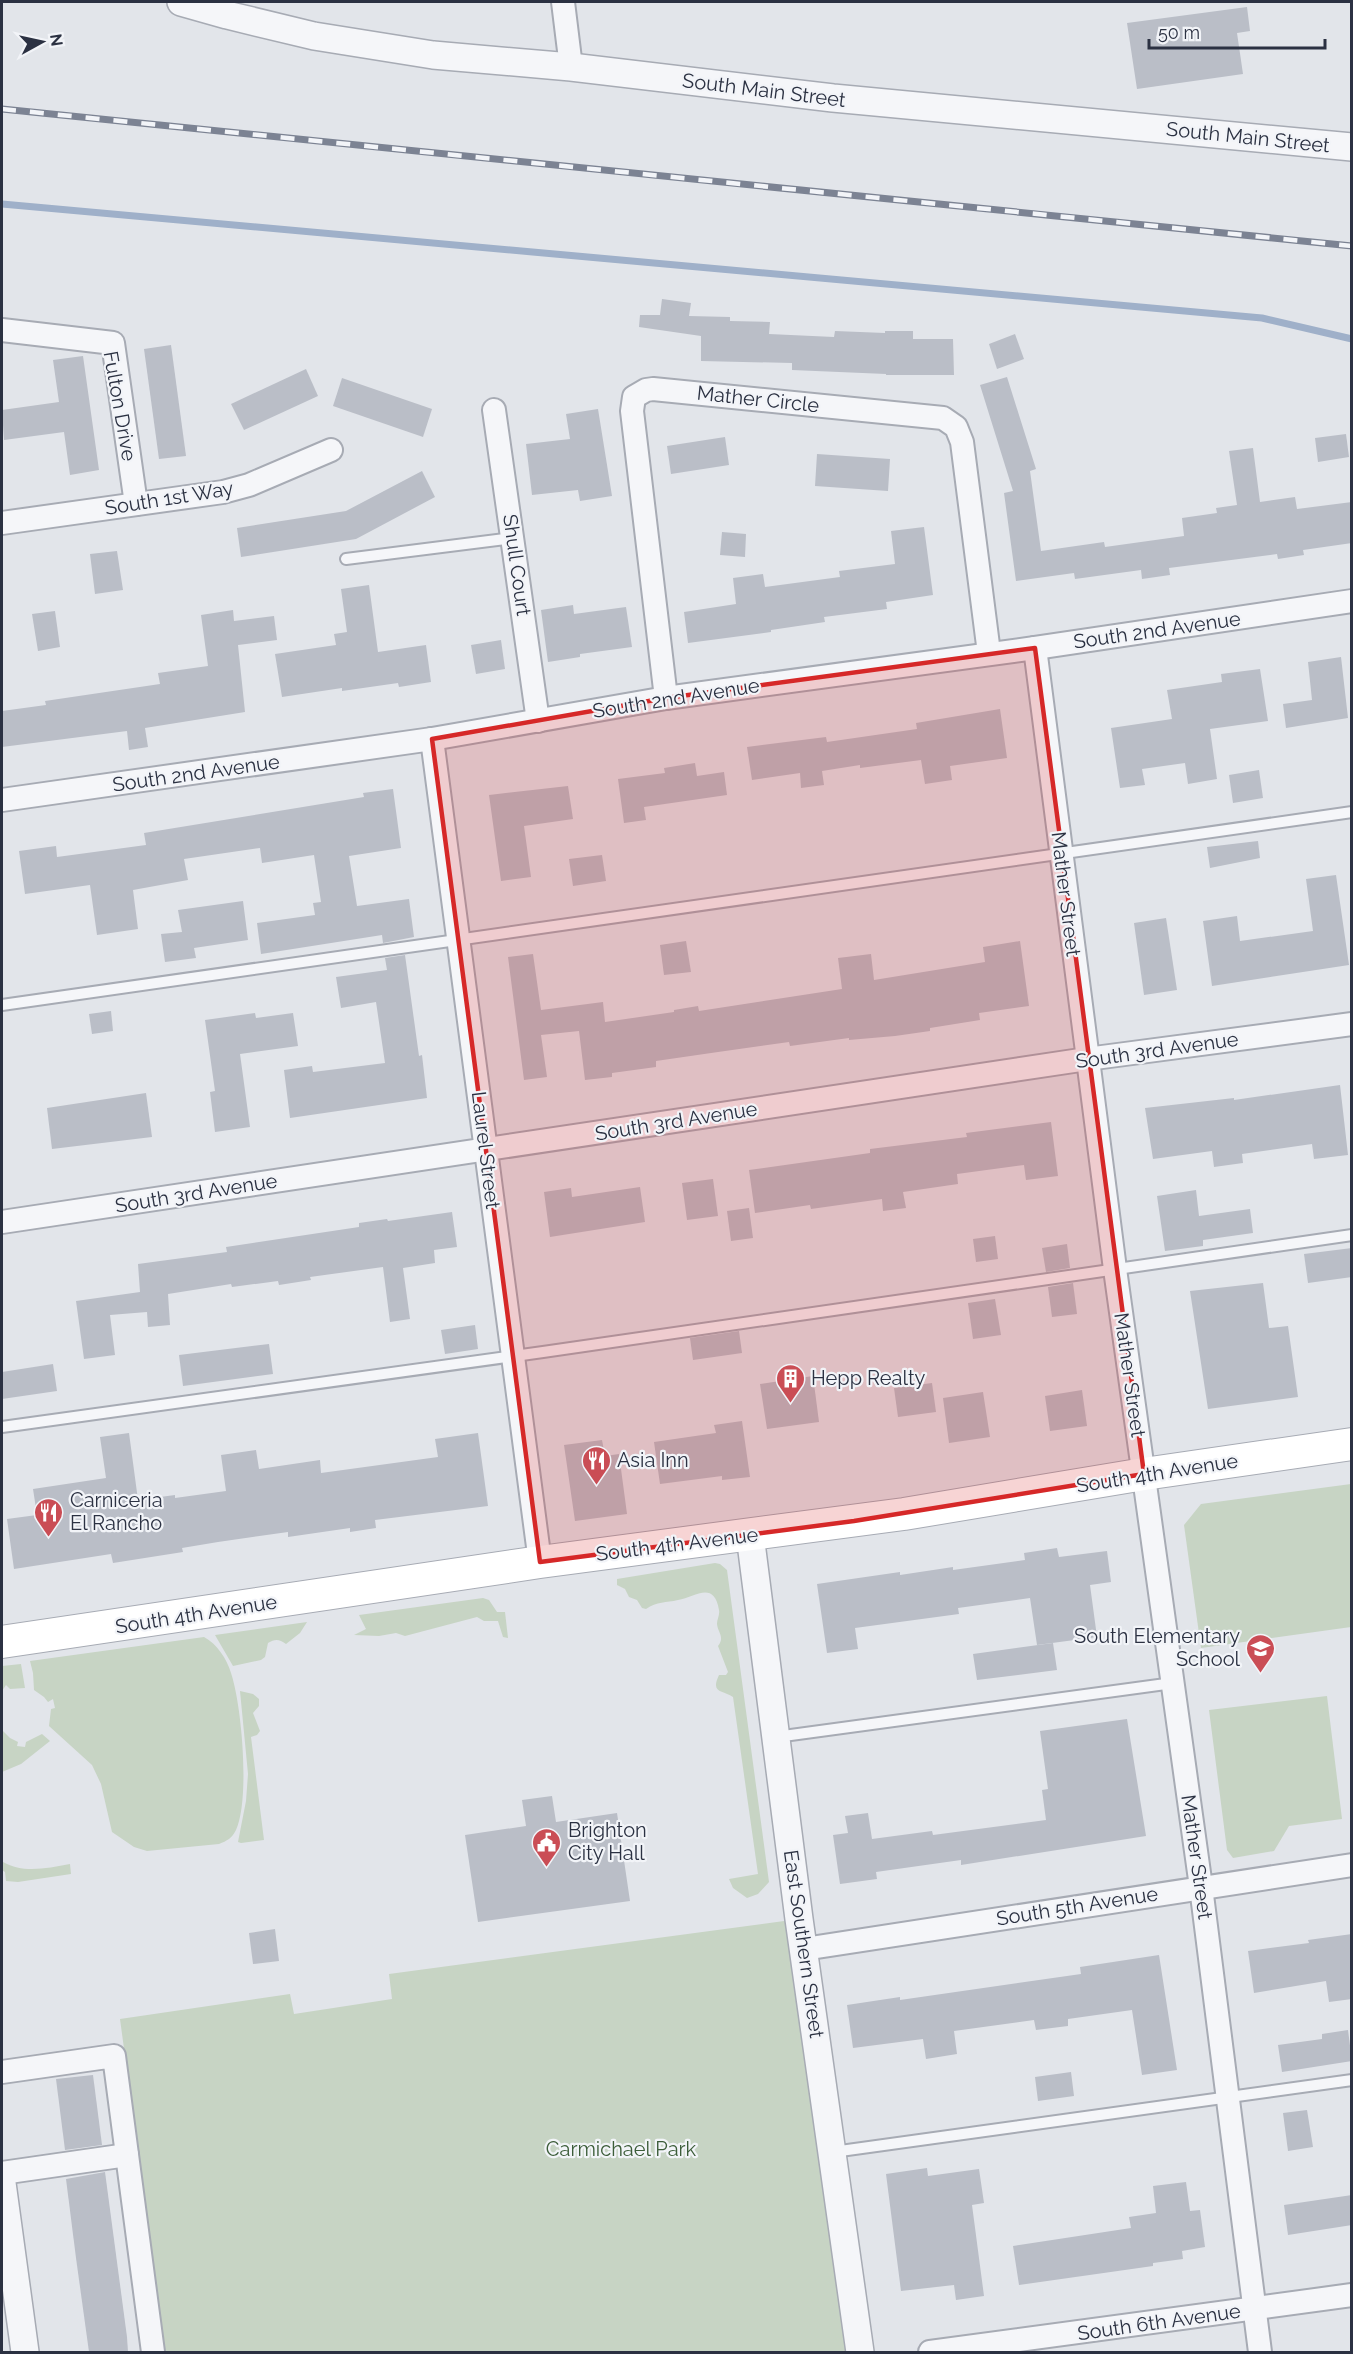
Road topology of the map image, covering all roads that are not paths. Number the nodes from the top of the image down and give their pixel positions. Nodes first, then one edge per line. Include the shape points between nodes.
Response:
1 (181, 2) edge
2 (562, 2) edge
3 (572, 67) junction
4 (1352, 147) edge
5 (2, 330) edge
6 (494, 410) dead end
7 (331, 450) dead end
8 (136, 504) junction
9 (2, 523) edge
10 (513, 538) junction
11 (346, 559) dead end
12 (1352, 601) edge
13 (1035, 648) junction
14 (989, 653) junction
15 (666, 698) junction
16 (538, 722) junction
17 (432, 739) junction
18 (2, 800) edge
19 (1352, 812) edge
20 (1061, 852) junction
21 (459, 940) junction
22 (2, 1005) edge
23 (1352, 1024) edge
24 (1087, 1059) junction
25 (486, 1149) junction
26 (2, 1222) edge
27 (1352, 1235) edge
28 (1115, 1269) junction
29 (513, 1356) junction
30 (2, 1427) edge
31 (1352, 1444) edge
32 (1144, 1474) junction
33 (750, 1535) junction
34 (540, 1562) junction
35 (2, 1642) edge
36 (1173, 1683) junction
37 (776, 1737) junction
38 (1352, 1865) edge
39 (1201, 1887) junction
40 (804, 1949) junction
41 (2, 2072) edge
42 (1352, 2080) edge
43 (1227, 2098) junction
44 (833, 2152) junction
45 (127, 2155) junction
46 (2, 2173) edge
47 (2, 2183) edge
48 (7, 2268) edge
49 (1352, 2295) edge
50 (1254, 2309) junction
51 (25, 2352) edge
52 (153, 2352) edge
53 (860, 2352) edge
54 (930, 2352) edge
55 (1260, 2352) edge

1 - 3 street, South Main Street via 369,46
2 - 3 street
3 - 4 street, South Main Street via 833,98
5 - 8 street, Fulton Drive via 113,343
6 - 10 street, Shull Court
7 - 8 street, South 1st Way via 249,485
8 - 9 street, South 1st Way
10 - 11 lane
10 - 16 street, Shull Court
12 - 13 street, South 2nd Avenue
13 - 14 street, South 2nd Avenue
13 - 20 street, Mather Street
14 - 15 street, South 2nd Avenue
14 - 15 street, Mather Circle via 962,442 956,427 943,418 653,389 634,397 632,411
15 - 16 street, South 2nd Avenue
16 - 17 street, South 2nd Avenue
17 - 18 street, South 2nd Avenue
17 - 21 street, Laurel Street
19 - 20 lane
20 - 21 lane
20 - 24 street, Mather Street
21 - 22 lane
21 - 25 street, Laurel Street
23 - 24 street, South 3rd Avenue
24 - 25 street, South 3rd Avenue
24 - 28 street, Mather Street
25 - 26 street, South 3rd Avenue
25 - 29 street, Laurel Street
27 - 28 lane
28 - 29 lane
28 - 32 street, Mather Street
29 - 30 lane
29 - 34 street, Laurel Street
31 - 32 main road, South 4th Avenue
32 - 33 main road, South 4th Avenue
32 - 36 street, Mather Street
33 - 34 main road, South 4th Avenue
33 - 37 street, East Southern Street
34 - 35 main road, South 4th Avenue
36 - 37 lane
36 - 39 street, Mather Street
37 - 40 street, East Southern Street
38 - 39 street, South 5th Avenue
39 - 40 street, South 5th Avenue
39 - 43 street, Mather Street
40 - 44 street, East Southern Street
41 - 45 street via 114,2056
42 - 43 lane
43 - 44 lane
43 - 50 street, Mather Street
44 - 53 street, East Southern Street
45 - 46 street
45 - 52 street
47 - 48 street
48 - 51 street
49 - 50 street, South 6th Avenue
50 - 54 street, South 6th Avenue
50 - 55 street, Mather Street

